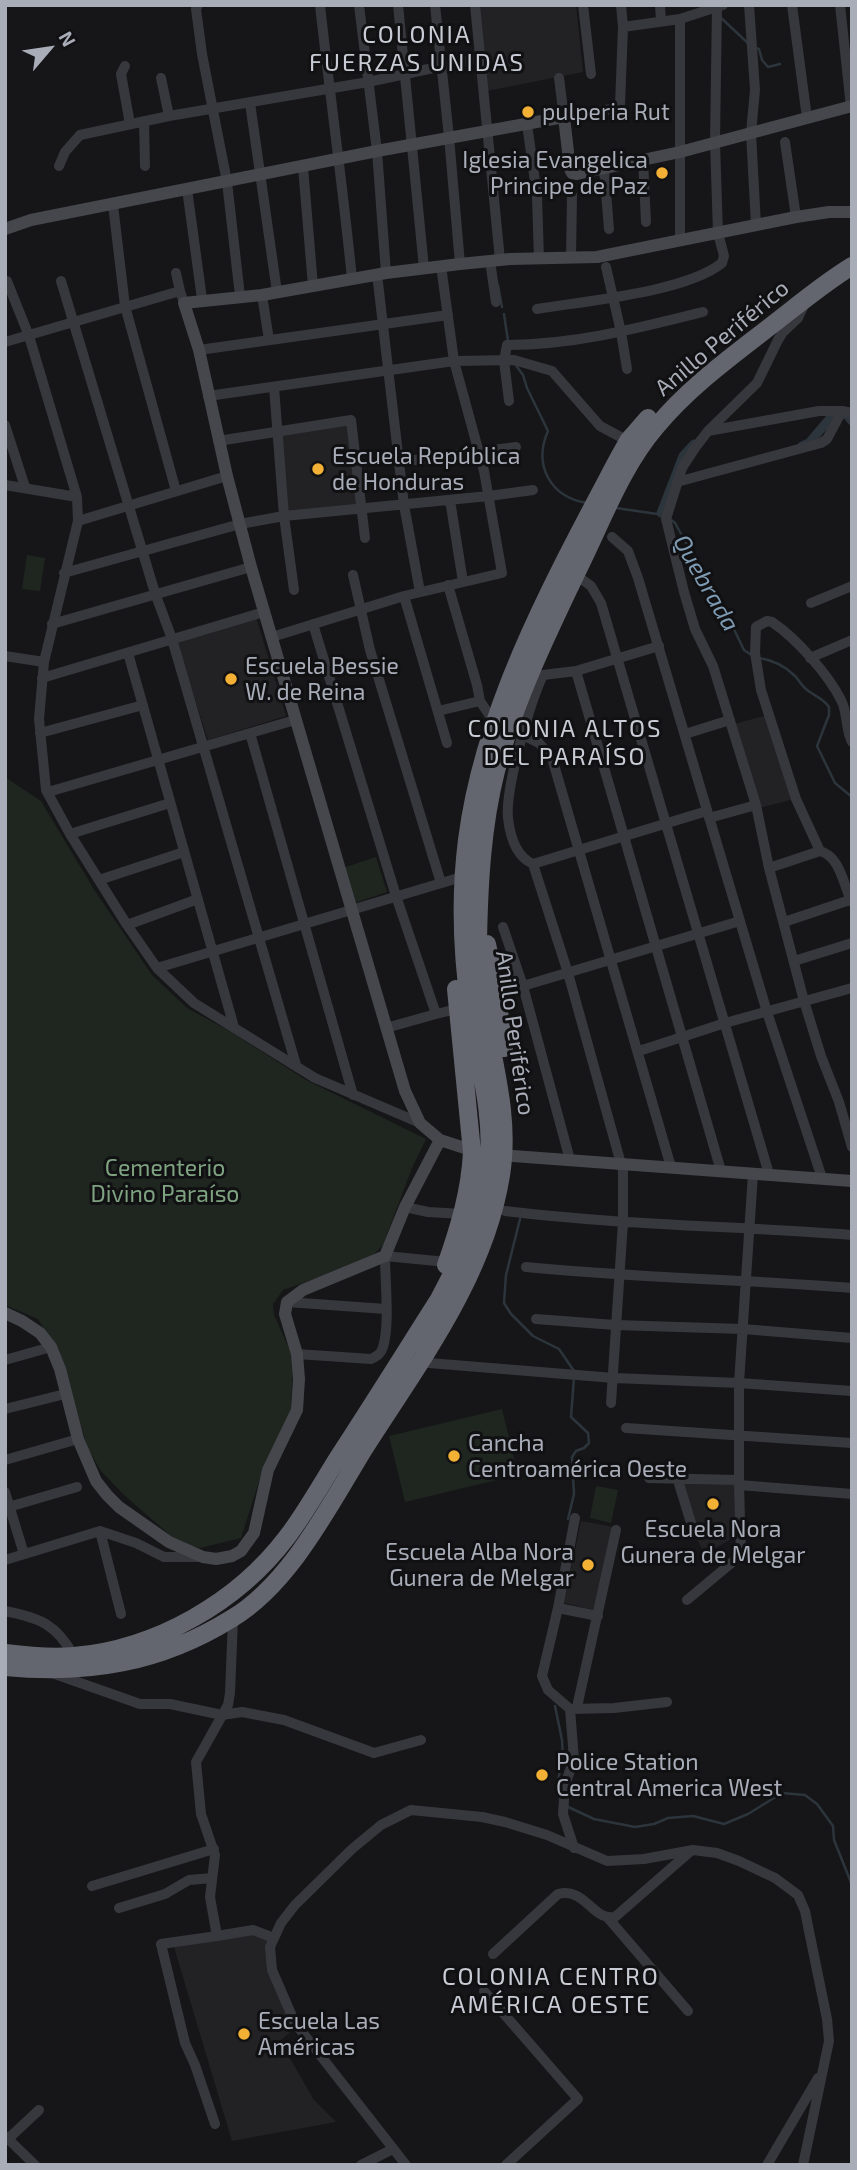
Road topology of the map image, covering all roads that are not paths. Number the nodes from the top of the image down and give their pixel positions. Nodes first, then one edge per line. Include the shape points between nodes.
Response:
1 (198, 5) edge
2 (320, 5) edge
3 (359, 5) edge
4 (398, 5) edge
5 (435, 5) edge
6 (475, 5) edge
7 (583, 5) edge
8 (621, 5) edge
9 (660, 5) edge
10 (749, 5) edge
11 (792, 5) edge
12 (840, 5) edge
13 (718, 9) edge
14 (692, 10) edge
15 (680, 19) junction
16 (661, 21) junction
17 (623, 27) junction
18 (480, 58) junction
19 (442, 65) junction
20 (125, 66) dead end
21 (405, 73) junction
22 (591, 74) dead end
23 (161, 78) dead end
24 (559, 78) dead end
25 (368, 82) junction
26 (329, 88) junction
27 (250, 103) junction
28 (851, 106) edge
29 (214, 108) junction
30 (169, 116) junction
31 (564, 117) junction
32 (807, 118) junction
33 (144, 121) junction
34 (130, 124) junction
35 (527, 124) junction
36 (487, 132) junction
37 (751, 133) junction
38 (449, 137) junction
39 (785, 142) dead end
40 (715, 143) junction
41 (413, 145) junction
42 (377, 151) junction
43 (680, 152) junction
44 (340, 159) junction
45 (643, 160) junction
46 (60, 166) dead end
47 (145, 166) dead end
48 (303, 167) junction
49 (604, 168) junction
50 (262, 174) junction
51 (227, 182) junction
52 (187, 190) junction
53 (572, 195) dead end
54 (113, 205) junction
55 (852, 212) edge
56 (796, 217) junction
57 (646, 222) dead end
58 (756, 225) junction
59 (5, 229) edge
60 (609, 229) dead end
61 (718, 233) junction
62 (680, 240) junction
63 (852, 255) edge
64 (570, 258) junction
65 (538, 259) junction
66 (495, 261) junction
67 (460, 264) junction
68 (442, 266) junction
69 (852, 266) edge
70 (606, 267) dead end
71 (424, 268) junction
72 (176, 273) dead end
73 (382, 273) junction
74 (352, 279) junction
75 (7, 281) dead end
76 (61, 281) dead end
77 (313, 286) junction
78 (277, 292) junction
79 (261, 295) junction
80 (240, 296) junction
81 (613, 296) junction
82 (182, 297) junction
83 (808, 298) junction
84 (202, 299) junction
85 (495, 302) dead end
86 (125, 306) junction
87 (537, 309) dead end
88 (703, 312) dead end
89 (448, 315) junction
90 (74, 323) junction
91 (382, 325) junction
92 (621, 332) junction
93 (29, 336) junction
94 (268, 340) junction
95 (5, 342) edge
96 (199, 350) junction
97 (454, 361) junction
98 (505, 361) junction
99 (627, 369) dead end
100 (387, 371) junction
101 (274, 387) junction
102 (208, 396) junction
103 (509, 401) dead end
104 (843, 414) edge
105 (5, 425) edge
106 (708, 431) junction
107 (278, 432) junction
108 (218, 441) junction
109 (628, 441) junction
110 (516, 447) dead end
111 (478, 451) junction
112 (399, 462) junction
113 (227, 476) junction
114 (677, 482) junction
115 (5, 485) edge
116 (25, 487) junction
117 (533, 490) dead end
118 (176, 491) junction
119 (489, 496) junction
120 (77, 497) junction
121 (450, 500) junction
122 (129, 505) junction
123 (404, 505) junction
124 (362, 510) junction
125 (284, 516) junction
126 (78, 521) junction
127 (240, 524) junction
128 (612, 537) dead end
129 (365, 538) dead end
130 (143, 551) junction
131 (251, 567) junction
132 (64, 573) junction
133 (353, 575) dead end
134 (576, 575) junction
135 (463, 582) junction
136 (448, 585) junction
137 (852, 586) edge
138 (294, 590) dead end
139 (420, 592) junction
140 (155, 593) junction
141 (404, 596) junction
142 (811, 603) dead end
143 (362, 608) junction
144 (264, 612) junction
145 (52, 624) junction
146 (313, 624) junction
147 (272, 637) junction
148 (172, 639) junction
149 (852, 640) edge
150 (659, 646) junction
151 (128, 653) junction
152 (5, 656) edge
153 (617, 658) junction
154 (810, 658) junction
155 (44, 662) junction
156 (576, 671) junction
157 (43, 678) junction
158 (852, 694) edge
159 (841, 698) junction
160 (480, 701) junction
161 (142, 705) junction
162 (438, 711) junction
163 (295, 720) junction
164 (730, 720) junction
165 (494, 722) junction
166 (40, 733) junction
167 (250, 733) junction
168 (685, 734) junction
169 (523, 735) junction
170 (852, 742) edge
171 (447, 743) dead end
172 (204, 747) junction
173 (158, 760) junction
174 (48, 792) junction
175 (170, 803) junction
176 (755, 805) junction
177 (708, 814) junction
178 (508, 820) junction
179 (666, 824) junction
180 (485, 833) junction
181 (70, 834) junction
182 (622, 836) junction
183 (467, 841) junction
184 (578, 849) junction
185 (820, 851) junction
186 (184, 852) junction
187 (533, 864) junction
188 (769, 868) junction
189 (99, 880) junction
190 (448, 881) junction
191 (396, 896) junction
192 (198, 899) junction
193 (851, 901) edge
194 (479, 908) junction
195 (351, 909) junction
196 (740, 921) junction
197 (784, 922) junction
198 (127, 925) junction
199 (305, 925) junction
200 (503, 927) dead end
201 (698, 933) junction
202 (260, 936) junction
203 (852, 943) edge
204 (656, 945) junction
205 (212, 951) junction
206 (612, 959) junction
207 (794, 961) junction
208 (158, 968) junction
209 (568, 973) junction
210 (519, 975) junction
211 (495, 982) junction
212 (523, 986) junction
213 (852, 988) edge
214 (804, 1001) junction
215 (457, 1009) junction
216 (767, 1012) junction
217 (436, 1014) junction
218 (725, 1023) junction
219 (234, 1027) junction
220 (386, 1028) junction
221 (683, 1037) junction
222 (639, 1051) junction
223 (296, 1065) junction
224 (354, 1095) junction
225 (420, 1123) junction
226 (440, 1140) junction
227 (852, 1147) edge
228 (478, 1153) junction
229 (515, 1156) junction
230 (570, 1160) junction
231 (621, 1163) junction
232 (671, 1167) junction
233 (722, 1171) junction
234 (753, 1174) junction
235 (769, 1174) junction
236 (822, 1178) junction
237 (852, 1181) edge
238 (405, 1207) junction
239 (505, 1211) junction
240 (462, 1214) junction
241 (623, 1222) junction
242 (749, 1227) junction
243 (852, 1235) edge
244 (385, 1256) junction
245 (447, 1262) junction
246 (526, 1267) dead end
247 (618, 1276) junction
248 (746, 1280) junction
249 (852, 1288) edge
250 (287, 1303) junction
251 (386, 1309) junction
252 (5, 1313) edge
253 (536, 1319) dead end
254 (615, 1325) junction
255 (743, 1329) junction
256 (852, 1338) edge
257 (51, 1347) junction
258 (298, 1354) junction
259 (5, 1360) edge
260 (429, 1363) junction
261 (614, 1378) junction
262 (739, 1383) junction
263 (852, 1391) edge
264 (65, 1394) junction
265 (611, 1403) dead end
266 (5, 1409) edge
267 (376, 1414) junction
268 (626, 1428) dead end
269 (738, 1437) junction
270 (78, 1439) junction
271 (852, 1443) edge
272 (5, 1460) edge
273 (677, 1477) junction
274 (649, 1478) dead end
275 (738, 1482) junction
276 (76, 1487) dead end
277 (5, 1492) edge
278 (852, 1494) edge
279 (8, 1508) edge
280 (575, 1518) dead end
281 (691, 1522) dead end
282 (616, 1530) dead end
283 (100, 1531) junction
284 (24, 1554) junction
285 (203, 1558) junction
286 (5, 1560) edge
287 (687, 1600) dead end
288 (558, 1608) junction
289 (5, 1612) edge
290 (121, 1614) dead end
291 (598, 1616) junction
292 (233, 1619) junction
293 (5, 1653) edge
294 (74, 1656) junction
295 (5, 1667) edge
296 (45, 1671) junction
297 (667, 1702) dead end
298 (573, 1708) junction
299 (222, 1716) junction
300 (421, 1740) dead end
301 (574, 1848) junction
302 (214, 1849) junction
303 (693, 1850) junction
304 (212, 1878) junction
305 (92, 1886) dead end
306 (118, 1908) dead end
307 (608, 1918) junction
308 (216, 1936) junction
309 (274, 1938) junction
310 (493, 1954) dead end
311 (484, 1991) dead end
312 (688, 2011) dead end
313 (823, 2070) junction
314 (39, 2110) dead end
315 (215, 2123) dead end
316 (7, 2138) edge
317 (393, 2149) junction
318 (374, 2161) edge
319 (35, 2165) edge
320 (361, 2165) edge
321 (406, 2165) edge
322 (506, 2165) edge
323 (767, 2165) edge
324 (803, 2165) edge

1 - 29 street via 195,9
2 - 26 street
3 - 25 street
4 - 21 street
5 - 19 street
6 - 18 street
7 - 22 street
8 - 17 street
9 - 16 street
10 - 37 street via 755,90
11 - 32 street
12 - 28 street
13 - 14 street
13 - 40 street
14 - 15 street
15 - 16 street
15 - 43 street
16 - 17 street
17 - 31 street via 620,105
18 - 19 street
18 - 36 street
19 - 21 street
19 - 38 street
20 - 34 street via 121,72
21 - 25 street
21 - 41 street
23 - 30 street
24 - 31 street
25 - 26 street
25 - 42 street
26 - 27 street
26 - 44 street
27 - 29 street
27 - 50 street
28 - 32 street
29 - 30 street
29 - 51 street
30 - 33 street
31 - 35 street
31 - 49 street via 572,173
32 - 37 street
33 - 34 street
33 - 47 street
34 - 46 street via 76,136
35 - 36 street
35 - 65 street via 537,196
36 - 38 street
36 - 66 street
37 - 40 street
37 - 58 street
38 - 41 street
38 - 67 street
39 - 56 street
40 - 43 street
40 - 61 street
41 - 42 street
41 - 71 street
42 - 44 street
42 - 73 street
43 - 45 street
43 - 62 street
44 - 48 street
44 - 74 street
45 - 49 street
45 - 57 street
48 - 50 street
48 - 77 street
49 - 60 street
50 - 51 street
50 - 78 street
51 - 52 street
51 - 80 street
52 - 54 street
52 - 84 street
53 - 64 street
54 - 59 street
54 - 86 street
55 - 56 street
56 - 58 street
58 - 61 street
61 - 62 street
61 - 81 street via 724,256 713,270 685,281
62 - 64 street
63 - 109 highway, Anillo Periférico via 685,383
64 - 65 street
65 - 66 street
66 - 67 street
66 - 85 street
67 - 68 street
68 - 71 street
68 - 89 street
69 - 83 highway, Anillo Periférico
70 - 81 street
71 - 73 street
72 - 82 street
73 - 74 street
73 - 91 street
74 - 77 street
75 - 93 street
76 - 90 street
77 - 78 street
78 - 79 street
79 - 80 street
79 - 94 street
80 - 84 street
81 - 87 street
81 - 92 street
82 - 84 street
82 - 86 street
82 - 96 street
83 - 106 street via 778,340 757,383
83 - 134 highway, Anillo Periférico via 687,393 658,424 634,459
86 - 90 street
86 - 118 street
88 - 92 street
89 - 91 street
89 - 97 street
90 - 93 street
90 - 122 street
91 - 94 street
91 - 100 street
92 - 98 street via 541,345 507,345
92 - 99 street
93 - 95 street
93 - 120 street
94 - 96 street
96 - 102 street
97 - 98 street
97 - 100 street
97 - 111 street
98 - 103 street
98 - 109 street via 552,371 600,426
100 - 101 street
100 - 112 street
101 - 102 street
101 - 107 street
102 - 108 street
104 - 106 street via 819,411
104 - 114 street via 821,443
105 - 116 street
106 - 114 street
107 - 108 street
107 - 124 street via 351,420
107 - 125 street
108 - 113 street
109 - 165 highway, Anillo Periférico via 575,541
110 - 111 street
111 - 112 street
111 - 119 street
112 - 123 street
113 - 118 street
113 - 127 street
114 - 164 street via 667,527 695,629 713,666
115 - 116 street
116 - 120 street
117 - 119 street
118 - 122 street
119 - 121 street
119 - 135 street via 502,573
120 - 126 street
121 - 123 street
121 - 135 street
122 - 126 street
122 - 130 street
123 - 124 street
123 - 139 street
124 - 125 street
124 - 129 street
125 - 127 street
125 - 138 street
126 - 132 street
127 - 130 street
127 - 131 street
128 - 150 street via 628,551
130 - 132 street
130 - 140 street
131 - 140 street
131 - 144 street
132 - 145 street
133 - 143 street
134 - 153 street via 596,592
134 - 180 highway, Anillo Periférico via 510,726
135 - 136 street
136 - 139 street
136 - 160 street
137 - 142 street
139 - 141 street
140 - 145 street
140 - 148 street
141 - 143 street
141 - 162 street
143 - 146 street
143 - 190 street via 370,650
144 - 147 street
144 - 148 street
145 - 155 street
146 - 147 street
146 - 191 street
147 - 163 street
148 - 151 street
148 - 172 street
149 - 154 street
150 - 153 street
150 - 168 street
151 - 157 street
151 - 161 street
152 - 155 street
153 - 156 street
153 - 179 street
154 - 159 street
154 - 185 street via 772,622 757,627 755,653 761,690 796,799
155 - 157 street
156 - 169 street via 543,675
156 - 182 street
157 - 166 street
158 - 159 street
159 - 170 street
160 - 162 street
160 - 165 street
161 - 166 street
161 - 173 street
162 - 171 street
163 - 167 street
163 - 195 street
164 - 168 street
164 - 176 street
165 - 183 highway, Anillo Periférico
166 - 174 street
167 - 172 street
167 - 199 street
168 - 177 street
169 - 178 street
169 - 184 street via 539,743 552,758
172 - 173 street
172 - 202 street
173 - 174 street
173 - 175 street
174 - 181 street
175 - 181 street
175 - 186 street
176 - 177 street
176 - 188 street
177 - 179 street
177 - 196 street
178 - 180 street via 499,821
178 - 187 street via 517,852
179 - 182 street
179 - 201 street
180 - 194 highway, Anillo Periférico
181 - 189 street
182 - 184 street
182 - 204 street
183 - 190 highway
183 - 267 highway, Anillo Periférico via 464,953 487,1096 486,1182 455,1269
184 - 187 street
184 - 206 street
185 - 188 street
185 - 193 street via 835,862
186 - 189 street
186 - 192 street
187 - 209 street
188 - 197 street
189 - 198 street
190 - 191 street
190 - 215 highway
191 - 195 street
191 - 217 street
192 - 198 street
192 - 205 street
193 - 197 street
194 - 211 highway
194 - 267 highway, Anillo Periférico via 483,994 504,1114 502,1174 495,1205 454,1305
195 - 199 street
195 - 220 street
196 - 201 street
196 - 216 street
197 - 207 street
198 - 208 street
199 - 202 street
199 - 224 street
200 - 210 street
201 - 204 street
201 - 218 street
202 - 205 street
202 - 223 street
203 - 207 street
204 - 206 street
204 - 221 street
205 - 208 street
205 - 219 street
206 - 209 street
206 - 222 street
207 - 214 street
208 - 219 street via 194,1003
209 - 212 street
209 - 231 street
210 - 211 street
210 - 212 street
211 - 229 highway
212 - 230 street
213 - 214 street
214 - 216 street
214 - 227 street
215 - 217 street
215 - 228 highway
216 - 218 street
216 - 236 street
217 - 220 street
218 - 221 street
218 - 235 street
219 - 223 street
220 - 225 street
221 - 222 street
221 - 233 street
222 - 232 street
223 - 224 street
224 - 225 street
225 - 226 street
226 - 228 street
226 - 238 street
228 - 240 highway
229 - 230 street
229 - 239 highway
230 - 231 street
231 - 232 street
231 - 241 street
232 - 233 street
233 - 234 street
234 - 235 street
234 - 242 street
235 - 236 street
236 - 237 street
238 - 240 street
238 - 244 street
239 - 241 street
239 - 260 highway via 472,1292
240 - 245 highway
241 - 242 street
241 - 247 street
242 - 243 street
242 - 248 street
244 - 245 street
244 - 250 street via 303,1290
244 - 251 street
245 - 267 highway via 384,1372
246 - 247 street
247 - 248 street
247 - 254 street
248 - 249 street
248 - 255 street
250 - 251 street
250 - 258 street via 285,1314
251 - 258 street via 379,1355 371,1359
252 - 257 street via 40,1333
253 - 254 street
254 - 255 street
254 - 261 street
255 - 256 street
255 - 262 street
257 - 259 street
257 - 264 street
258 - 285 street via 296,1410 268,1470 254,1533 232,1556
260 - 261 street
260 - 267 highway via 410,1394
261 - 262 street
261 - 265 street
262 - 263 street
262 - 269 street
264 - 266 street
264 - 270 street
267 - 292 highway, Anillo Periférico via 304,1546 257,1600
267 - 294 highway, Anillo Periférico via 288,1536 246,1583 147,1640
268 - 269 street
269 - 271 street
269 - 275 street
270 - 272 street
270 - 285 street via 96,1481 119,1507 169,1542
273 - 274 street
273 - 275 street
273 - 281 street
275 - 278 street
275 - 287 street via 741,1555
276 - 279 street
277 - 279 street
279 - 284 street
280 - 288 street
282 - 291 street
283 - 284 street
283 - 285 street via 164,1557
283 - 290 street
284 - 286 street
288 - 291 street
288 - 298 street via 542,1676 548,1690
289 - 294 street via 40,1620 55,1629
291 - 298 street
292 - 296 highway, Anillo Periférico via 170,1650 128,1662
292 - 299 street via 230,1693
293 - 294 highway, Anillo Periférico
295 - 296 highway, Anillo Periférico
296 - 299 street via 140,1704 170,1704
297 - 298 street
298 - 301 street via 574,1759 565,1785 563,1814
299 - 300 street via 242,1712 284,1720 374,1753
299 - 302 street via 196,1762 201,1814
301 - 303 street via 612,1861
301 - 309 street via 505,1822 411,1810 381,1825 352,1849 295,1905
302 - 304 street
302 - 305 street
303 - 307 street via 615,1917
303 - 313 street via 739,1861 798,1895 827,2019 829,2041
304 - 306 street via 189,1880 164,1894
304 - 308 street
307 - 310 street via 576,1894 558,1894
307 - 312 street
308 - 309 street via 253,1930
308 - 315 street via 161,1944 185,2043
309 - 317 street via 272,1970 295,2023
311 - 322 street via 578,2099
313 - 323 street
313 - 324 street
314 - 316 street
316 - 319 street
317 - 318 street
317 - 321 street
318 - 320 street

